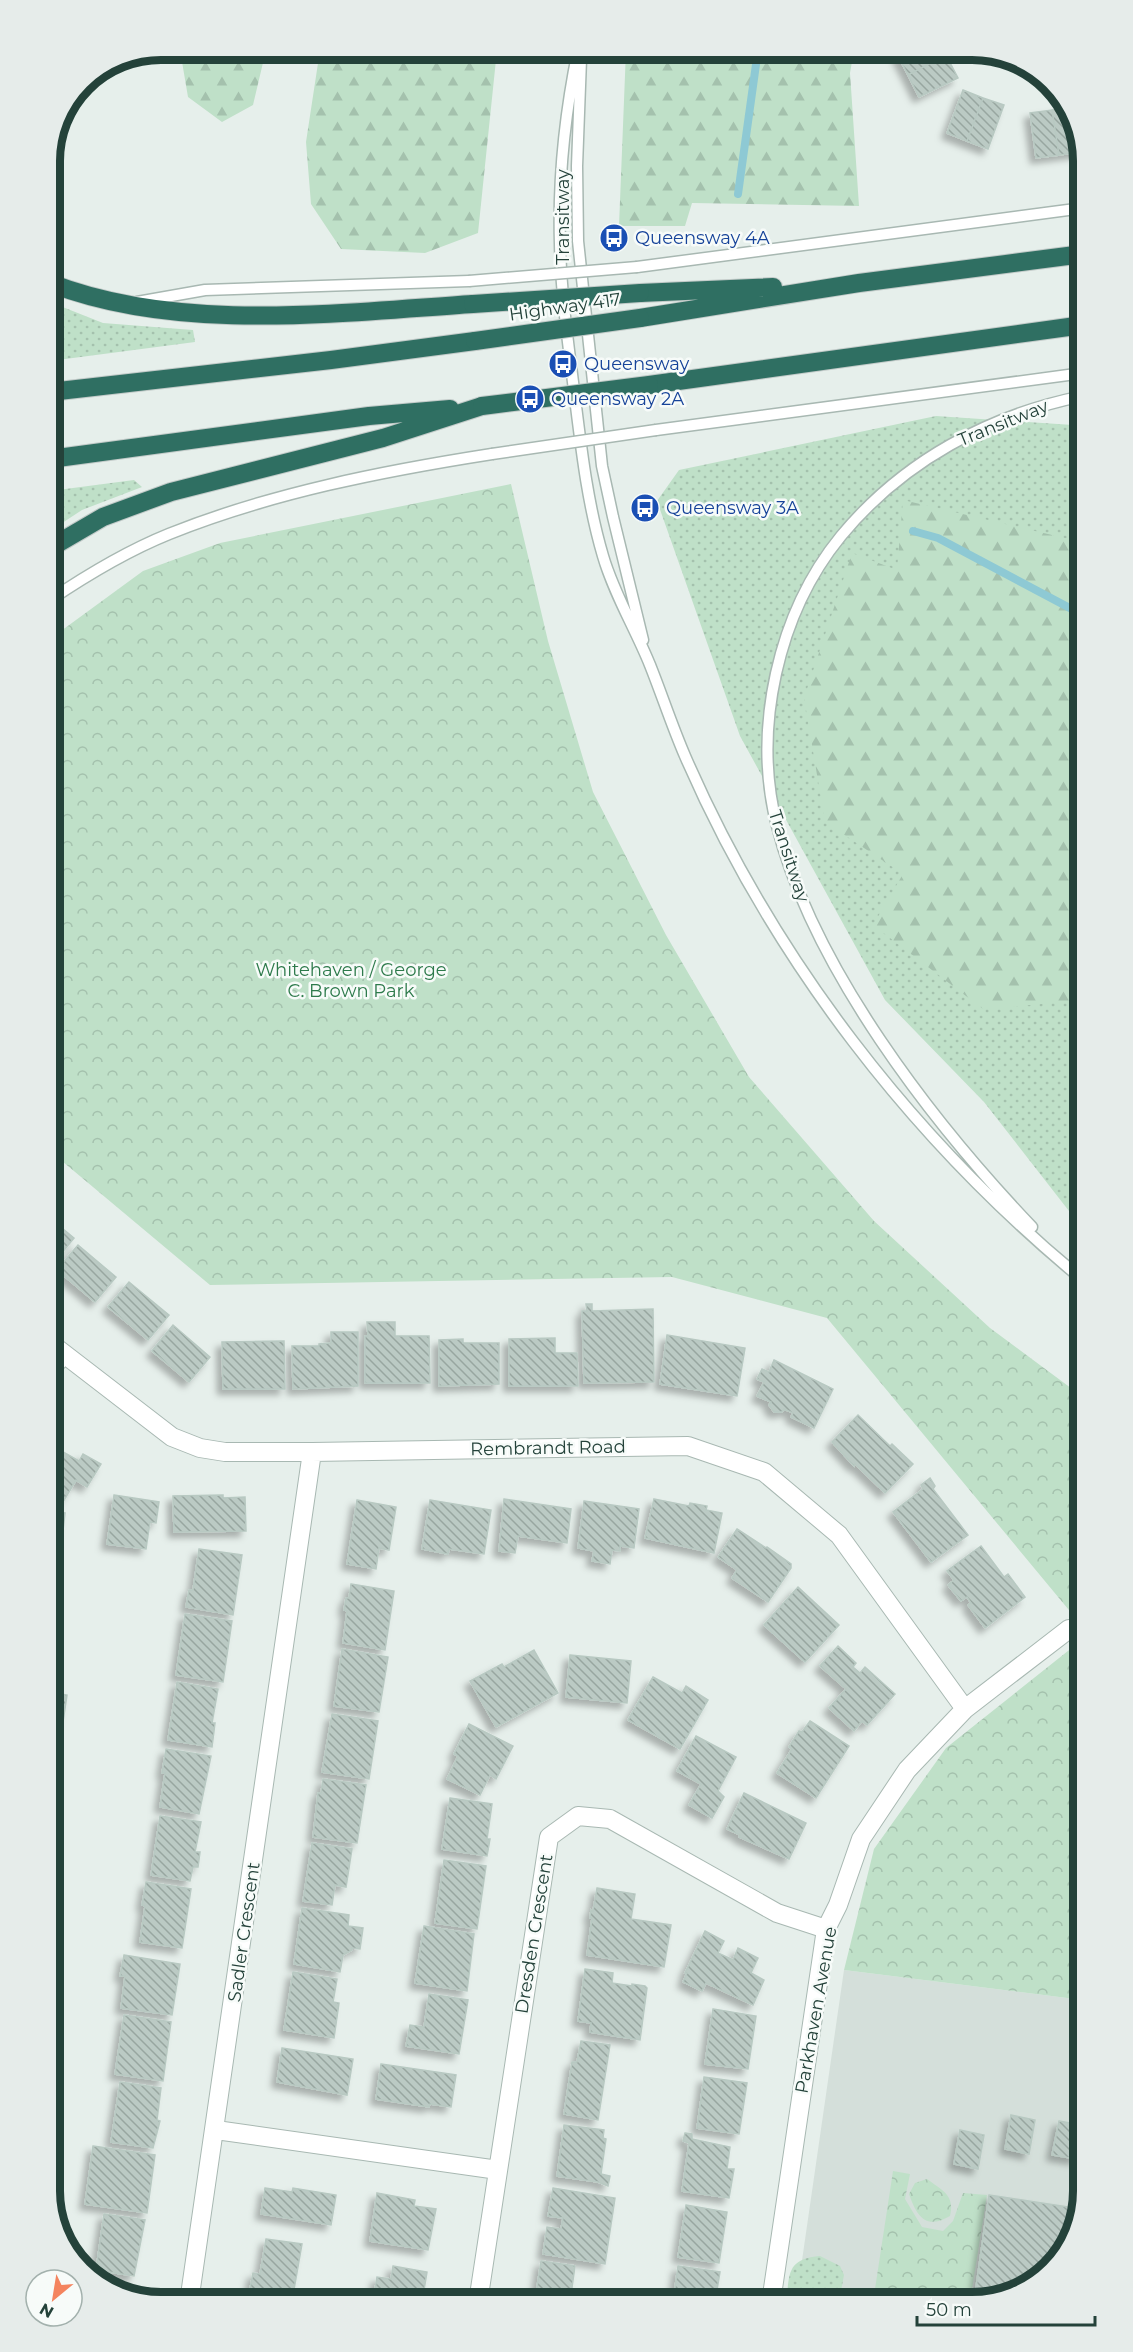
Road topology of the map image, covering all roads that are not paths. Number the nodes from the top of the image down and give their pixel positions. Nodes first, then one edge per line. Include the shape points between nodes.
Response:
1 (578, 60) edge
2 (580, 60) edge
3 (1073, 209) edge
4 (1073, 255) edge
5 (859, 283) junction
6 (60, 287) edge
7 (122, 304) junction
8 (1073, 326) edge
9 (1073, 374) edge
10 (60, 391) edge
11 (1073, 399) edge
12 (483, 406) junction
13 (60, 458) edge
14 (60, 542) edge
15 (60, 594) edge
16 (648, 661) junction
17 (1073, 1271) edge
18 (1073, 1271) edge
19 (60, 1352) edge
20 (312, 1452) junction
21 (1069, 1629) dead end
22 (965, 1709) junction
23 (826, 1929) junction
24 (216, 2130) junction
25 (498, 2170) junction
26 (191, 2292) edge
27 (479, 2292) edge
28 (772, 2292) edge

1 - 16 lane, Transitway via 566,111 560,244 570,358 583,466 603,557
2 - 16 lane, Transitway via 578,241 602,466
3 - 7 lane, bridge via 637,267 469,281 205,291
4 - 5 highway, Highway 417
5 - 7 highway, bridge via 329,313 243,315
5 - 10 highway, Highway 417, bridge via 475,341
6 - 7 highway
8 - 12 highway, bridge
9 - 15 lane, bridge via 492,454 334,485 167,535
11 - 18 lane, Transitway via 1016,414 936,452 895,482 851,524 815,572 788,631 773,690 768,750 772,805 783,848 808,911 836,966 900,1067 968,1157
12 - 13 highway via 369,416
12 - 14 highway via 383,438 171,492 103,518
16 - 17 lane, Transitway via 710,809 739,866 813,986 855,1045 925,1129 983,1192
19 - 20 street, Rembrandt Road via 172,1437 225,1452
20 - 22 street, Rembrandt Road via 688,1446 764,1472 839,1535
20 - 24 street, Sadler Crescent
21 - 22 street, Parkhaven Avenue
22 - 23 street, Parkhaven Avenue via 907,1770 861,1839
23 - 25 street, Dresden Crescent via 777,1913 610,1819 578,1816 549,1837
23 - 28 street, Parkhaven Avenue
24 - 25 street
24 - 26 street, Sadler Crescent
25 - 27 street, Dresden Crescent

